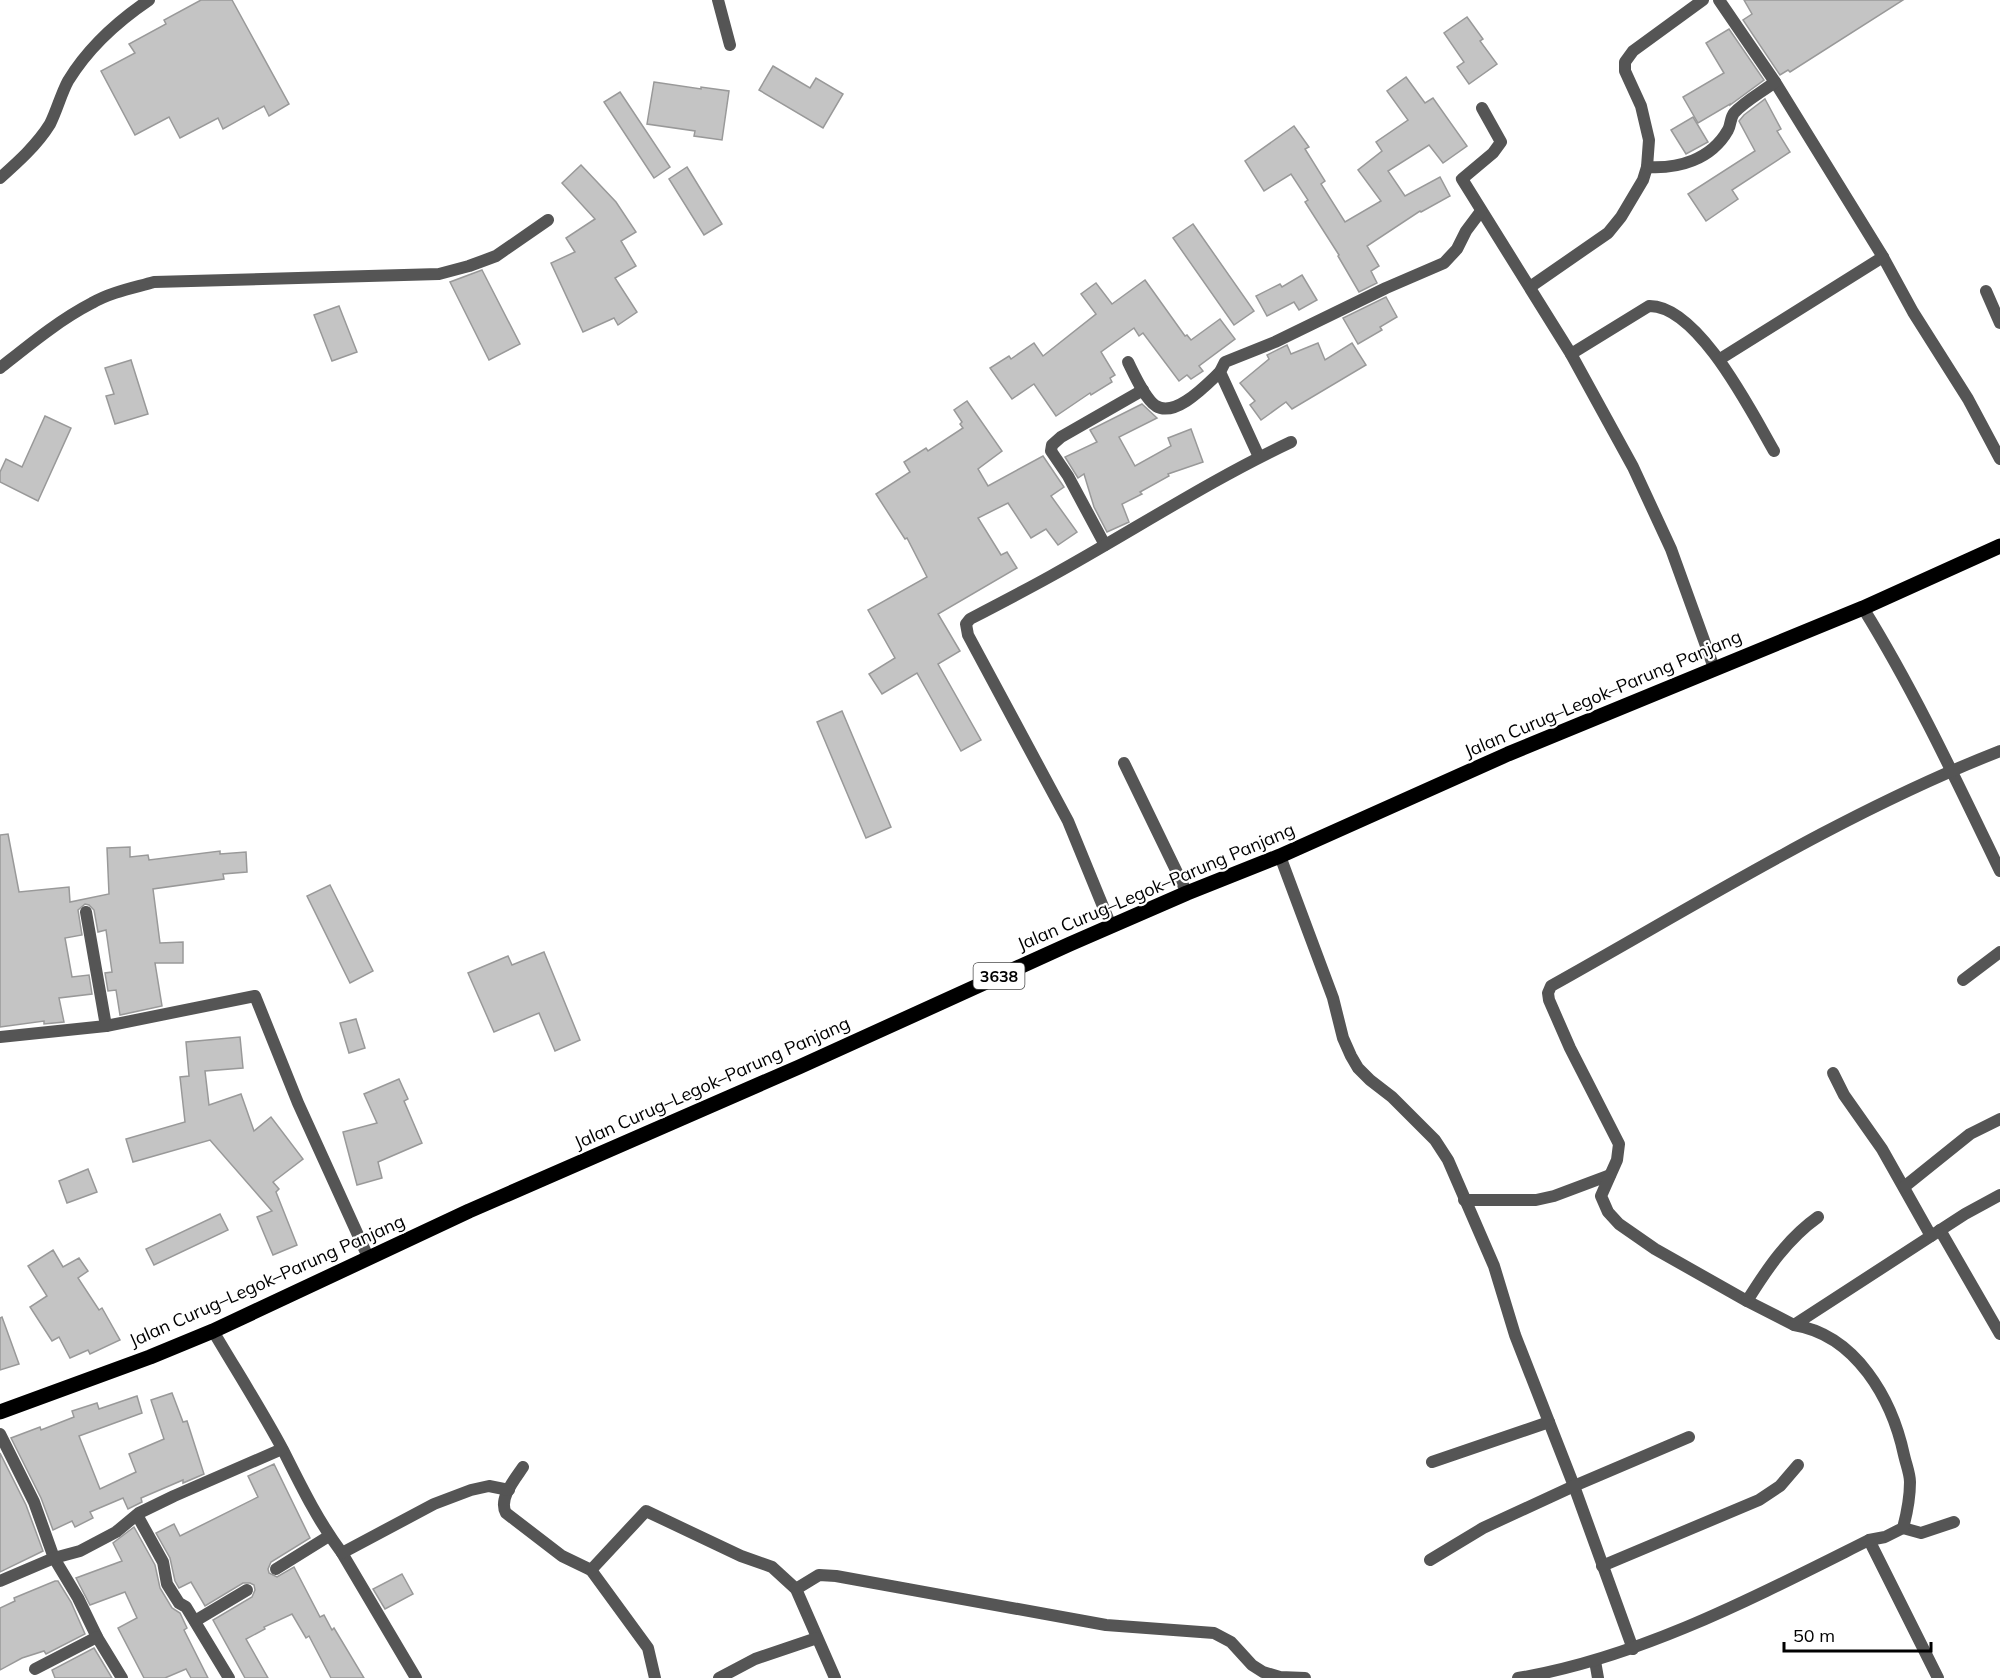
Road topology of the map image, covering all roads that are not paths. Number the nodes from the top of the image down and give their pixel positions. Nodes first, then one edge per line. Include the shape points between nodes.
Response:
1 (149, 0) edge
2 (718, 0) edge
3 (1703, 0) edge
4 (1719, 0) edge
5 (730, 45) dead end
6 (1775, 82) junction
7 (1482, 108) dead end
8 (1647, 167) junction
9 (0, 178) edge
10 (1481, 211) junction
11 (548, 220) dead end
12 (1883, 257) junction
13 (1530, 287) junction
14 (1986, 291) dead end
15 (2000, 322) edge
16 (1571, 354) junction
17 (1720, 359) junction
18 (1128, 362) dead end
19 (0, 368) edge
20 (1220, 372) junction
21 (1143, 390) junction
22 (1291, 442) dead end
23 (1774, 451) dead end
24 (1259, 457) junction
25 (2000, 459) edge
26 (1105, 545) junction
27 (2000, 546) edge
28 (1863, 608) junction
29 (1714, 668) junction
30 (2000, 752) edge
31 (1124, 764) dead end
32 (1950, 771) junction
33 (1280, 856) junction
34 (2000, 871) edge
35 (1188, 893) junction
36 (86, 912) dead end
37 (1111, 926) junction
38 (2000, 952) edge
39 (1963, 980) dead end
40 (106, 1026) junction
41 (0, 1037) edge
42 (1833, 1073) dead end
43 (2000, 1119) edge
44 (1610, 1175) junction
45 (1904, 1187) junction
46 (2000, 1195) edge
47 (1464, 1200) junction
48 (1818, 1217) dead end
49 (1936, 1233) junction
50 (368, 1257) junction
51 (1747, 1301) junction
52 (1794, 1325) junction
53 (213, 1330) junction
54 (2000, 1334) edge
55 (0, 1412) edge
56 (1549, 1422) junction
57 (0, 1434) edge
58 (1689, 1437) dead end
59 (282, 1449) junction
60 (1432, 1462) dead end
61 (1798, 1465) dead end
62 (523, 1467) dead end
63 (1574, 1486) junction
64 (509, 1490) junction
65 (137, 1515) junction
66 (1954, 1522) dead end
67 (1903, 1528) junction
68 (329, 1536) junction
69 (1869, 1540) junction
70 (342, 1553) junction
71 (54, 1558) junction
72 (1430, 1560) dead end
73 (1602, 1566) junction
74 (276, 1569) dead end
75 (591, 1570) junction
76 (0, 1581) edge
77 (796, 1589) junction
78 (247, 1590) dead end
79 (195, 1621) junction
80 (97, 1637) junction
81 (817, 1638) junction
82 (1633, 1649) junction
83 (1595, 1661) junction
84 (35, 1669) dead end
85 (122, 1678) edge
86 (229, 1678) edge
87 (416, 1678) edge
88 (655, 1678) edge
89 (719, 1678) edge
90 (836, 1678) edge
91 (1280, 1678) edge
92 (1305, 1678) edge
93 (1518, 1678) edge
94 (1598, 1678) edge
95 (1938, 1678) edge

1 - 9 street via 89,53 67,83 43,134
2 - 5 street
3 - 8 street via 1633,51 1625,62 1649,140
4 - 6 street
6 - 8 street via 1732,115 1728,130 1705,155 1667,168
6 - 12 street
7 - 10 street via 1501,142 1462,179
8 - 13 street via 1638,190 1608,233
10 - 13 street
10 - 20 street via 1444,263 1225,362
11 - 19 street via 496,256 439,274 154,282 119,291 62,321
12 - 17 street
12 - 25 street
13 - 16 street
14 - 15 street
16 - 17 street via 1649,306 1657,306 1688,325
16 - 29 street via 1658,520
17 - 23 street
18 - 21 street
20 - 21 street via 1178,406 1156,406
20 - 24 street
21 - 26 street via 1061,437 1051,451
22 - 24 street
24 - 26 street
26 - 37 street via 966,624 968,635 1068,821
27 - 28 main road, Jalan Curug–Legok–Parung Panjang / 3638
28 - 29 main road, Jalan Curug–Legok–Parung Panjang / 3638
28 - 32 street via 1893,656
29 - 33 main road, Jalan Curug–Legok–Parung Panjang / 3638
30 - 32 street
31 - 35 street
32 - 34 street
32 - 44 street via 1828,830 1551,986 1549,1000 1619,1144
33 - 35 main road, Jalan Curug–Legok–Parung Panjang / 3638
33 - 47 street via 1334,999 1351,1056 1370,1080 1435,1140 1448,1160
35 - 37 main road, Jalan Curug–Legok–Parung Panjang / 3638
36 - 40 street
37 - 50 main road, Jalan Curug–Legok–Parung Panjang / 3638
38 - 39 street
40 - 41 street
40 - 50 street via 255,996 298,1103
42 - 45 street
43 - 45 street via 1970,1134
44 - 47 street via 1536,1200
44 - 51 street via 1601,1196 1619,1224
45 - 49 street
46 - 49 street
47 - 56 street via 1494,1266 1515,1335
48 - 51 street via 1801,1229 1771,1262
49 - 52 street
49 - 54 street
50 - 53 main road, Jalan Curug–Legok–Parung Panjang / 3638
51 - 52 street
52 - 67 street via 1811,1328 1840,1345 1872,1378 1899,1431 1910,1481
53 - 55 main road, Jalan Curug–Legok–Parung Panjang / 3638
53 - 59 street
56 - 60 street
56 - 63 street
57 - 71 street via 34,1503
58 - 63 street
59 - 65 street
59 - 68 street
61 - 73 street via 1780,1486 1759,1500
62 - 64 street
63 - 72 street via 1484,1528
63 - 73 street
64 - 70 street via 489,1486 471,1490 434,1504
64 - 75 street via 502,1508 506,1514 562,1556
65 - 71 street via 116,1532 80,1551
65 - 79 street via 163,1562 167,1584
66 - 67 street via 1921,1533
67 - 69 street
68 - 70 street
68 - 74 street
69 - 82 street
69 - 95 street
70 - 87 street
71 - 76 street
71 - 80 street
73 - 82 street
75 - 77 street via 646,1511 772,1567
75 - 88 street via 648,1648
77 - 81 street
77 - 91 street via 819,1575 836,1576 1106,1625 1214,1633 1231,1642 1252,1665
78 - 79 street
79 - 86 street
80 - 84 street
80 - 85 street
81 - 89 street via 754,1659
81 - 90 street
82 - 83 street
83 - 93 street
83 - 94 street
91 - 92 street

